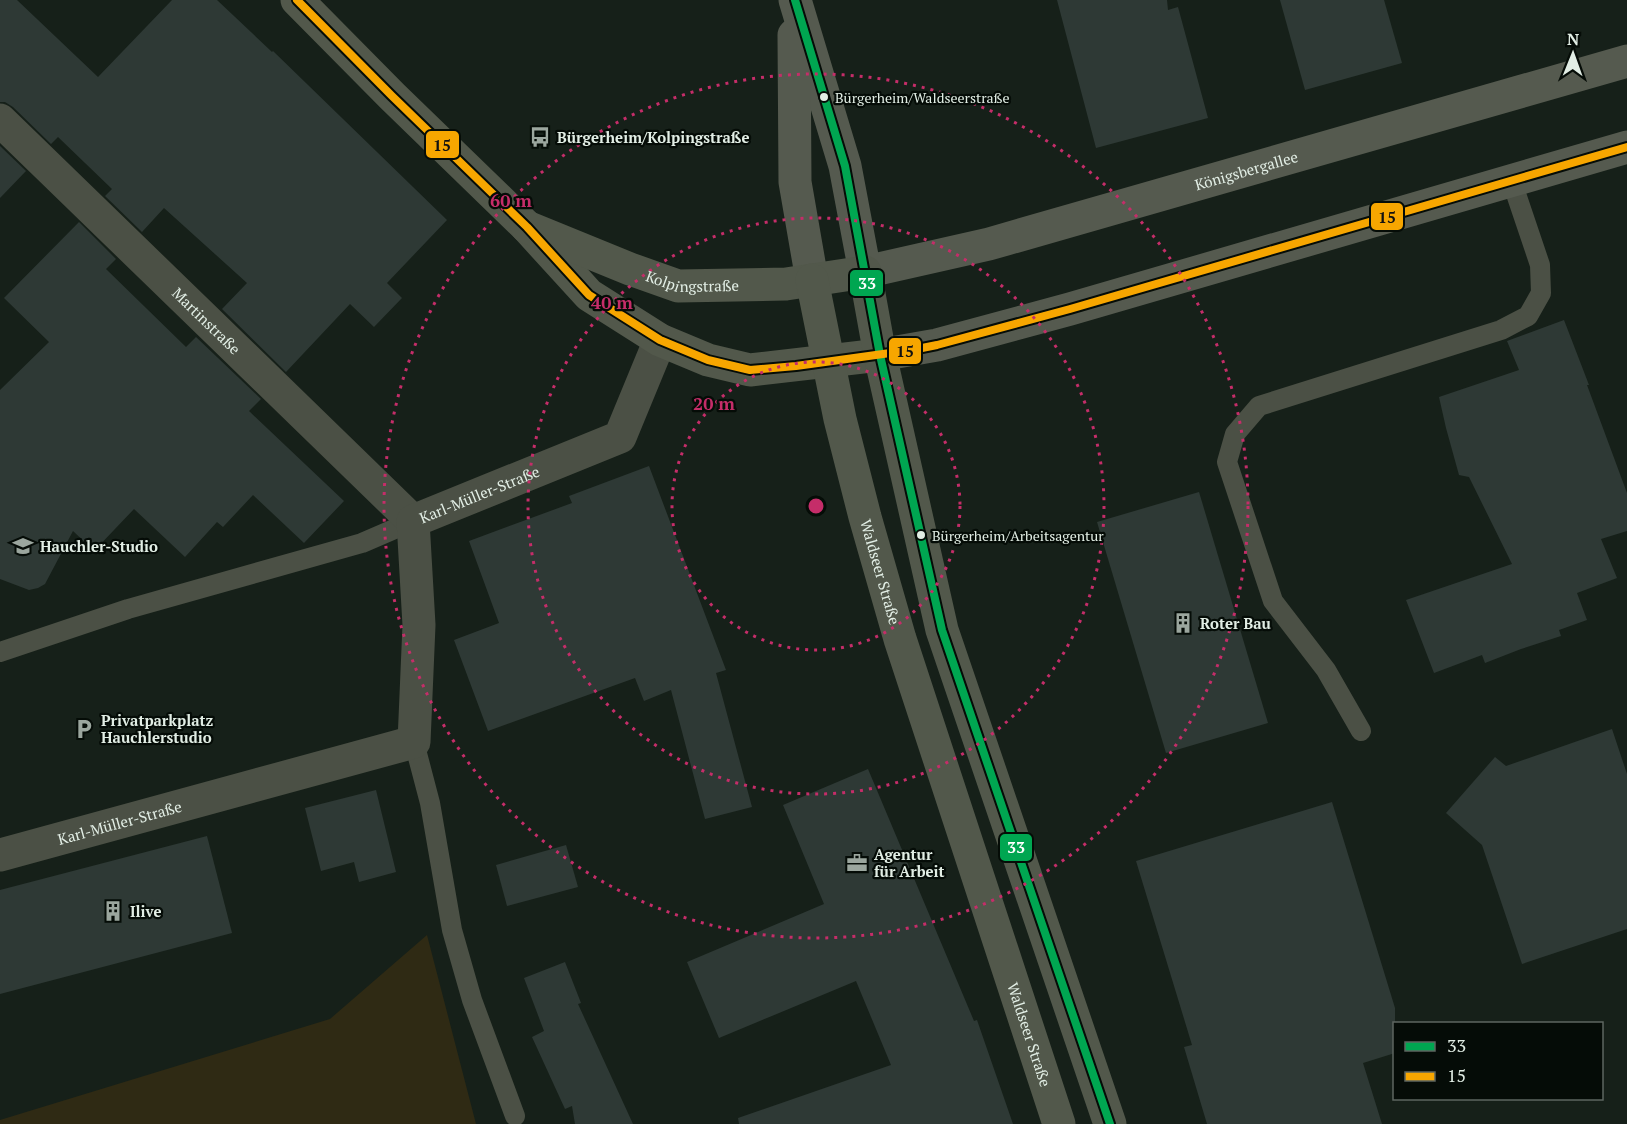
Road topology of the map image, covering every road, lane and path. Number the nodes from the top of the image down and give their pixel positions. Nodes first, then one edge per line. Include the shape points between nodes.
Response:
1 (297, 0) edge
2 (794, 0) edge
3 (1627, 61) edge
4 (0, 120) edge
5 (1627, 147) edge
6 (1511, 179) junction
7 (527, 227) junction
8 (865, 272) junction
9 (812, 280) junction
10 (660, 340) junction
11 (880, 355) junction
12 (829, 361) junction
13 (413, 521) junction
14 (0, 652) edge
15 (1361, 731) dead end
16 (414, 742) junction
17 (0, 855) edge
18 (515, 1116) dead end
19 (1059, 1124) edge
20 (1110, 1124) edge

1 - 7 main road, Kolpingstraße
2 - 8 main road, Waldseer Straße via 845,166
2 - 9 main road, Waldseer Straße via 795,182
3 - 8 main road, Königsbergallee via 989,244
4 - 13 street, Martinstraße
5 - 6 main road
6 - 11 main road via 1070,309 937,345
6 - 15 lane via 1540,265 1541,293 1528,316 1501,330 1259,406 1235,435 1227,462 1273,601 1326,670
7 - 9 main road, Kolpingstraße via 678,286
7 - 10 main road, Kolpingstraße via 589,295
8 - 9 main road, Kolpingstraße
8 - 11 main road, Waldseer Straße
9 - 12 main road, Waldseer Straße
10 - 12 main road, Kolpingstraße via 708,360 750,370
10 - 13 street, Karl-Müller-Straße via 620,436
11 - 12 main road, Kolpingstraße
11 - 20 main road, Waldseer Straße via 942,630
12 - 19 main road, Waldseer Straße via 865,517 900,639
13 - 14 lane via 362,543 128,609
13 - 16 street, Karl-Müller-Straße via 419,624
16 - 17 street, Karl-Müller-Straße
16 - 18 lane, Karl-Müller-Straße via 430,803 452,930 472,1000

